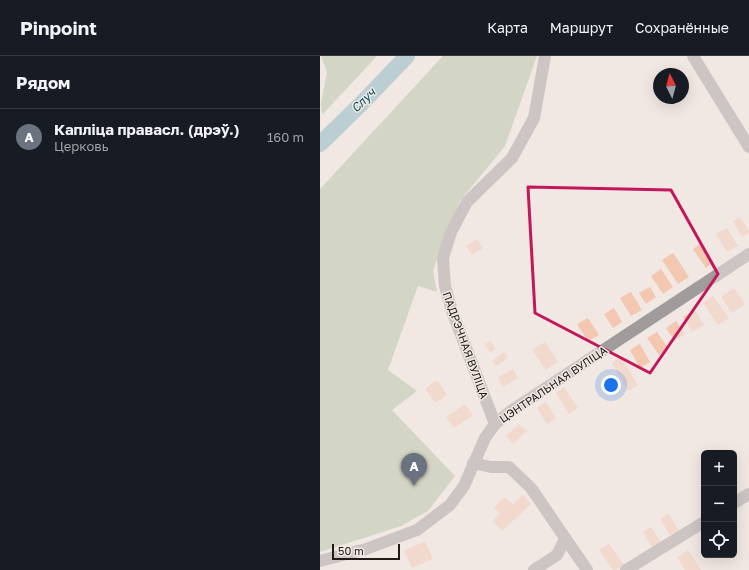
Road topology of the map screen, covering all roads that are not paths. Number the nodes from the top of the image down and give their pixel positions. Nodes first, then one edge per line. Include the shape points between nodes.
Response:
1 (545, 56) edge
2 (693, 56) edge
3 (749, 147) edge
4 (749, 254) edge
5 (495, 424) junction
6 (474, 463) junction
7 (749, 494) edge
8 (737, 501) edge
9 (701, 524) edge
10 (565, 539) junction
11 (320, 562) edge
12 (534, 570) edge
13 (587, 570) edge
14 (626, 570) edge

1 - 5 street, ПАДРЭЧНАЯ ВУЛІЦА via 534,118 512,158 467,202 451,232 443,258 444,286
2 - 3 street
4 - 5 street, ЦЭНТРАЛЬНАЯ ВУЛІЦА via 510,411
5 - 6 street, ЦЭНТРАЛЬНАЯ ВУЛІЦА via 485,438
6 - 10 street via 509,467 531,488
6 - 11 street, ЦЭНТРАЛЬНАЯ ВУЛІЦА via 464,486 450,504 417,530 366,549
7 - 8 street
9 - 14 street
10 - 12 street via 557,555
10 - 13 street

